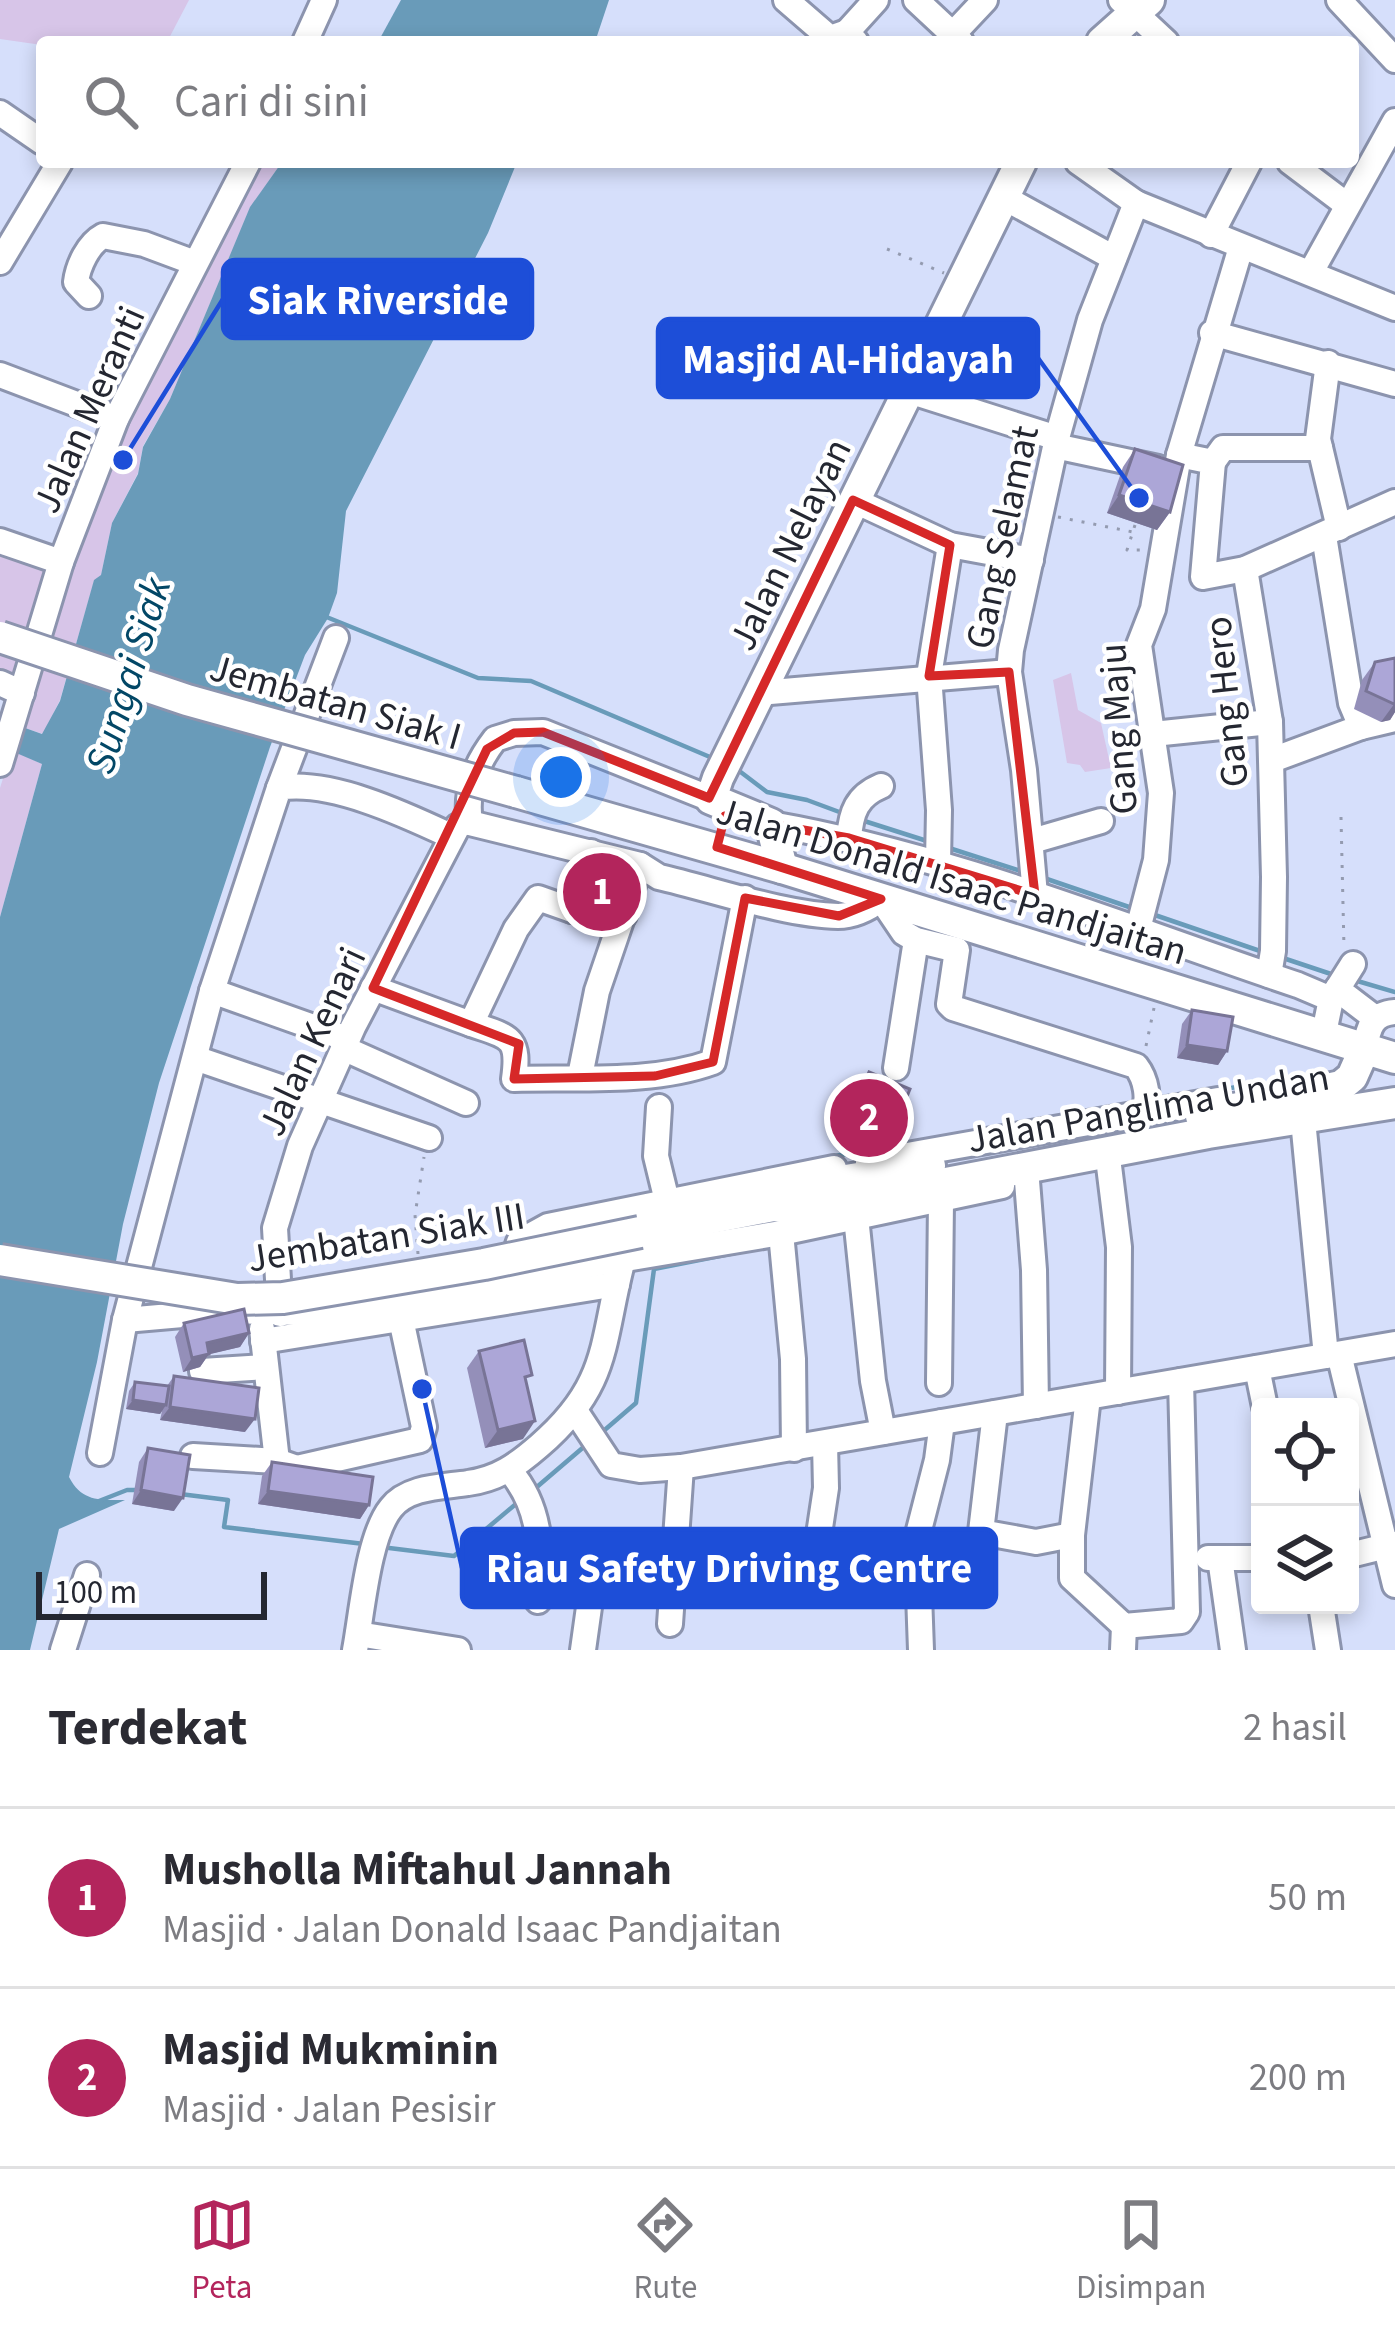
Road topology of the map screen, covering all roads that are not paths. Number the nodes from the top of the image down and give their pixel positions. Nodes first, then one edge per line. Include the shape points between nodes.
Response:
1 (324, 0) edge
2 (786, 0) edge
3 (876, 0) edge
4 (916, 0) edge
5 (985, 0) edge
6 (1339, 0) edge
7 (1134, 4) edge
8 (307, 36) edge
9 (828, 36) edge
10 (852, 36) edge
11 (955, 36) edge
12 (958, 36) edge
13 (1107, 36) edge
14 (1161, 36) edge
15 (1395, 60) edge
16 (0, 113) edge
17 (1395, 122) edge
18 (36, 138) edge
19 (56, 168) edge
20 (245, 168) edge
21 (1018, 168) edge
22 (1086, 168) edge
23 (1246, 168) edge
24 (1298, 168) edge
25 (1003, 196) junction
26 (1136, 203) junction
27 (1347, 205) junction
28 (1211, 235) junction
29 (1241, 248) junction
30 (1114, 259) junction
31 (0, 262) edge
32 (195, 263) junction
33 (1311, 272) junction
34 (89, 296) dead end
35 (1395, 308) edge
36 (1212, 333) junction
37 (1328, 363) junction
38 (0, 375) edge
39 (1395, 384) edge
40 (909, 391) junction
41 (116, 419) junction
42 (1056, 442) junction
43 (1320, 448) junction
44 (1213, 462) junction
45 (1177, 463) junction
46 (853, 500) junction
47 (1395, 502) edge
48 (1332, 532) junction
49 (0, 542) edge
50 (950, 545) junction
51 (1031, 560) junction
52 (61, 562) junction
53 (1245, 569) junction
54 (0, 638) edge
55 (336, 638) dead end
56 (1009, 672) junction
57 (929, 676) junction
58 (11, 688) edge
59 (758, 693) junction
60 (1395, 719) edge
61 (1270, 722) junction
62 (1361, 727) junction
63 (1154, 734) junction
64 (6, 745) edge
65 (1272, 760) junction
66 (719, 777) junction
67 (881, 786) dead end
68 (279, 788) junction
69 (516, 792) joint
70 (1101, 821) dead end
71 (851, 822) junction
72 (771, 824) junction
73 (460, 830) junction
74 (938, 847) junction
75 (591, 852) junction
76 (640, 865) junction
77 (782, 868) junction
78 (1035, 872) junction
79 (745, 898) junction
80 (881, 899) junction
81 (572, 910) junction
82 (624, 915) junction
83 (1142, 917) junction
84 (967, 926) junction
85 (916, 940) junction
86 (1271, 963) junction
87 (1342, 981) junction
88 (373, 988) junction
89 (212, 991) junction
90 (1385, 1015) edge
91 (471, 1024) junction
92 (1324, 1033) junction
93 (345, 1043) junction
94 (1364, 1050) junction
95 (195, 1058) junction
96 (1395, 1058) edge
97 (896, 1068) dead end
98 (580, 1076) junction
99 (1327, 1091) junction
100 (1143, 1094) junction
101 (320, 1102) junction
102 (466, 1102) dead end
103 (1395, 1103) edge
104 (658, 1107) dead end
105 (1206, 1124) junction
106 (1292, 1124) junction
107 (429, 1138) road end
108 (1000, 1145) junction
109 (964, 1152) junction
110 (1070, 1167) junction
111 (1110, 1172) junction
112 (1029, 1189) junction
113 (667, 1202) junction
114 (941, 1209) junction
115 (636, 1220) junction
116 (859, 1228) junction
117 (779, 1234) junction
118 (623, 1258) junction
119 (0, 1260) edge
120 (524, 1278) junction
121 (617, 1284) junction
122 (271, 1314) junction
123 (400, 1319) junction
124 (125, 1320) junction
125 (1395, 1344) edge
126 (264, 1354) junction
127 (1333, 1355) junction
128 (1257, 1368) junction
129 (202, 1371) edge
130 (1181, 1382) junction
131 (939, 1383) dead end
132 (1118, 1392) junction
133 (1088, 1397) junction
134 (1263, 1398) edge
135 (1036, 1406) junction
136 (995, 1413) junction
137 (581, 1418) junction
138 (942, 1422) junction
139 (883, 1432) junction
140 (825, 1443) junction
141 (794, 1449) junction
142 (100, 1453) dead end
143 (193, 1456) edge
144 (277, 1460) junction
145 (681, 1467) junction
146 (521, 1486) junction
147 (981, 1532) junction
148 (1072, 1535) junction
149 (1390, 1545) edge
150 (1359, 1553) edge
151 (1186, 1558) junction
152 (1220, 1558) junction
153 (1251, 1558) edge
154 (815, 1561) dead end
155 (969, 1574) dead end
156 (87, 1575) dead end
157 (1395, 1586) edge
158 (590, 1600) dead end
159 (538, 1601) dead end
160 (1322, 1614) edge
161 (670, 1624) dead end
162 (1124, 1638) edge
163 (357, 1642) edge
164 (63, 1650) edge
165 (458, 1650) edge
166 (583, 1650) edge
167 (921, 1650) edge
168 (1233, 1650) edge
169 (1328, 1650) edge

1 - 8 street
2 - 9 street
3 - 10 street
4 - 11 street
5 - 12 street
6 - 15 street
7 - 13 main road
7 - 14 street
16 - 18 street
17 - 27 street
19 - 31 street
20 - 32 street, Jalan Meranti
21 - 25 main road, Jalan Nelayan
22 - 26 street
23 - 28 street
24 - 27 street
25 - 30 street
25 - 40 main road, Jalan Nelayan
26 - 28 street
26 - 30 street, Gang Selamat
27 - 33 street
28 - 29 street
29 - 33 street
29 - 36 street, Gang Maju
30 - 42 street, Gang Selamat
32 - 34 street via 103,236 77,270
32 - 41 street, Jalan Meranti
33 - 35 street
36 - 37 street
36 - 45 street, Gang Maju
37 - 39 street
37 - 43 street
38 - 41 street
40 - 42 street
40 - 46 main road, Jalan Nelayan
41 - 52 street, Jalan Meranti
42 - 45 street
42 - 51 street, Gang Selamat
43 - 44 street via 1223,448
43 - 48 street
44 - 45 street
44 - 53 street, Gang Hero via 1203,577
45 - 63 street, Gang Maju via 1154,609 1139,645
46 - 50 street
46 - 59 main road, Jalan Nelayan
47 - 48 street
48 - 53 street
48 - 62 street via 1351,703
49 - 52 street
50 - 51 street
50 - 57 street
51 - 56 street, Gang Selamat
52 - 58 street, Jalan Meranti
53 - 61 street, Gang Hero
54 - 69 main road, Jembatan Siak I, bridge
55 - 68 street
56 - 57 street
56 - 78 street, Gang Selamat
57 - 59 street
57 - 74 street
58 - 64 street, Jalan Meranti
59 - 66 main road, Jalan Nelayan
60 - 62 street
61 - 63 street
61 - 65 street, Gang Hero
62 - 65 street
63 - 83 street, Gang Maju via 1161,825
65 - 86 street, Gang Hero
66 - 72 main road
66 - 73 street, Jalan Kenari via 544,732 514,733 494,739 473,777
67 - 71 street via 865,793
68 - 73 street via 327,791
68 - 89 street
69 - 77 main road, Jalan Donald Isaac Pandjaitan
70 - 78 street
71 - 72 street
71 - 74 street
72 - 77 main road
73 - 75 street
73 - 88 street, Jalan Kenari
74 - 78 street
75 - 76 street
75 - 81 street
76 - 79 street
76 - 82 street
77 - 80 main road, Jalan Donald Isaac Pandjaitan
78 - 83 street
79 - 80 street via 839,916
79 - 98 street via 713,1061 655,1076
80 - 84 main road, Jalan Donald Isaac Pandjaitan
80 - 85 street
81 - 82 street
81 - 91 street via 538,898 530,906
82 - 98 street
83 - 86 street
84 - 85 street
84 - 92 main road, Jalan Donald Isaac Pandjaitan
85 - 97 street
85 - 100 street via 956,950 953,1008
86 - 87 street
87 - 90 street
87 - 92 street
88 - 91 street
88 - 93 street, Jalan Kenari
89 - 93 street
89 - 95 street
90 - 94 street
91 - 98 street via 511,1040 514,1079
92 - 94 main road, Jalan Donald Isaac Pandjaitan
93 - 101 street, Jalan Kenari
93 - 102 street
94 - 96 main road, Jalan Donald Isaac Pandjaitan
94 - 99 main road, Jalan Panglima Undan via 1352,1077
95 - 101 street
95 - 124 street
99 - 100 street
99 - 105 main road, Jalan Panglima Undan
100 - 108 street
101 - 107 street
101 - 122 street, Jalan Kenari via 275,1228
103 - 106 main road, Jalan Panglima Undan
104 - 113 street via 656,1156
105 - 106 main road, Jalan Panglima Undan
105 - 108 main road, Jalan Panglima Undan
105 - 110 main road, Jalan Panglima Undan
106 - 111 street
106 - 127 street
108 - 109 main road, Jalan Panglima Undan
109 - 113 street
109 - 117 main road, Jalan Panglima Undan via 808,1188
110 - 111 street
110 - 112 street
110 - 117 main road, Jalan Panglima Undan via 810,1209
111 - 132 street via 1119,1247
112 - 114 street
112 - 135 street
113 - 115 street
114 - 116 street
114 - 131 street
115 - 117 main road, Jalan Panglima Undan
115 - 119 main road, Jembatan Siak III, bridge via 484,1264 283,1298 237,1299
115 - 120 street via 533,1232 515,1254
116 - 117 street
116 - 139 street
117 - 118 street
117 - 141 street
118 - 120 street
118 - 121 street
120 - 122 street
121 - 123 street
121 - 137 street
122 - 124 street
122 - 126 street, Jalan Kenari
123 - 126 street
123 - 144 street via 424,1427 420,1440 304,1468
124 - 142 street
125 - 127 street
126 - 129 street
126 - 144 street, Jalan Kenari
127 - 128 street
127 - 149 street
128 - 130 street
128 - 134 street
130 - 132 street
130 - 151 street
132 - 133 street
133 - 135 street
133 - 148 street
135 - 136 street
136 - 138 street
136 - 147 street
137 - 145 street via 617,1468
137 - 146 street
138 - 139 street
138 - 167 street via 917,1538
139 - 140 street
140 - 141 street
140 - 154 street
141 - 145 street
143 - 144 street
145 - 161 street
146 - 159 street via 539,1541
146 - 163 street via 475,1482 399,1499 379,1532
147 - 148 street via 1036,1542
147 - 155 street
148 - 162 street via 1074,1583
149 - 150 street
149 - 157 street
151 - 152 street
151 - 162 street via 1184,1620
152 - 153 street
152 - 168 street
156 - 164 street
158 - 166 street
160 - 169 street
163 - 165 street

